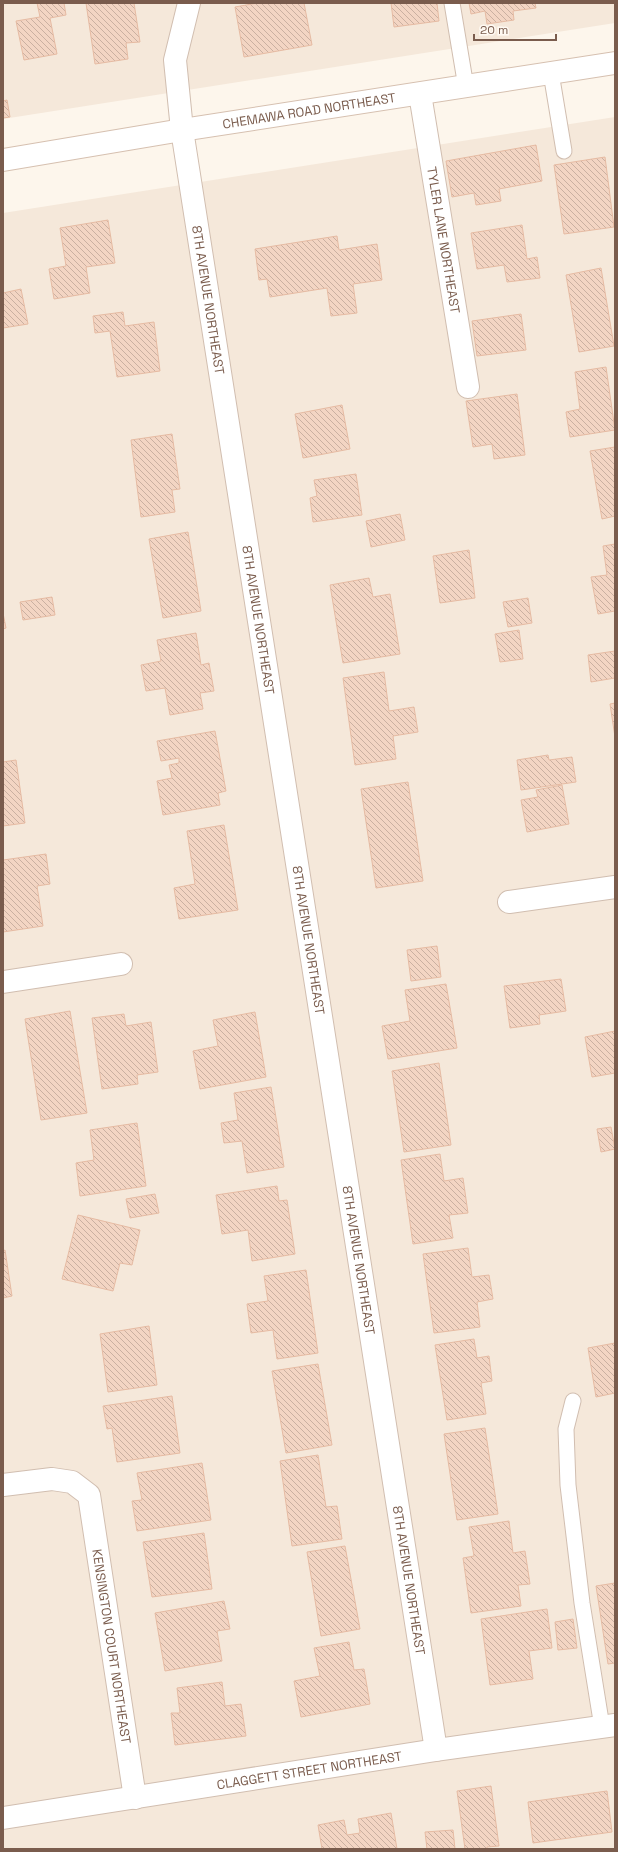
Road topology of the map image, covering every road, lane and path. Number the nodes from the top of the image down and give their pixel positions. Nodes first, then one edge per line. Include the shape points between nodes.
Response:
1 (189, 3) edge
2 (452, 3) edge
3 (615, 64) edge
4 (551, 73) junction
5 (466, 87) junction
6 (420, 94) junction
7 (182, 130) junction
8 (564, 151) dead end
9 (3, 160) edge
10 (468, 387) dead end
11 (615, 887) edge
12 (508, 902) dead end
13 (121, 964) dead end
14 (3, 982) edge
15 (573, 1401) dead end
16 (3, 1485) edge
17 (608, 1726) edge
18 (436, 1750) junction
19 (135, 1798) junction
20 (3, 1818) edge

1 - 7 street, 8TH AVENUE NORTHEAST via 175,60
2 - 5 lane
3 - 4 street, CHEMAWA ROAD NORTHEAST
4 - 5 street, CHEMAWA ROAD NORTHEAST
4 - 8 lane
5 - 6 street, CHEMAWA ROAD NORTHEAST
6 - 7 street, CHEMAWA ROAD NORTHEAST
6 - 10 street, TYLER LANE NORTHEAST
7 - 9 street, CHEMAWA ROAD NORTHEAST
7 - 18 street, 8TH AVENUE NORTHEAST
11 - 12 street
13 - 14 street
15 - 17 lane via 566,1429 568,1486 579,1582
16 - 19 street, KENSINGTON COURT NORTHEAST via 52,1479 72,1482 89,1495
17 - 18 street, CLAGGETT STREET NORTHEAST
18 - 19 street, CLAGGETT STREET NORTHEAST
19 - 20 street, CLAGGETT STREET NORTHEAST

